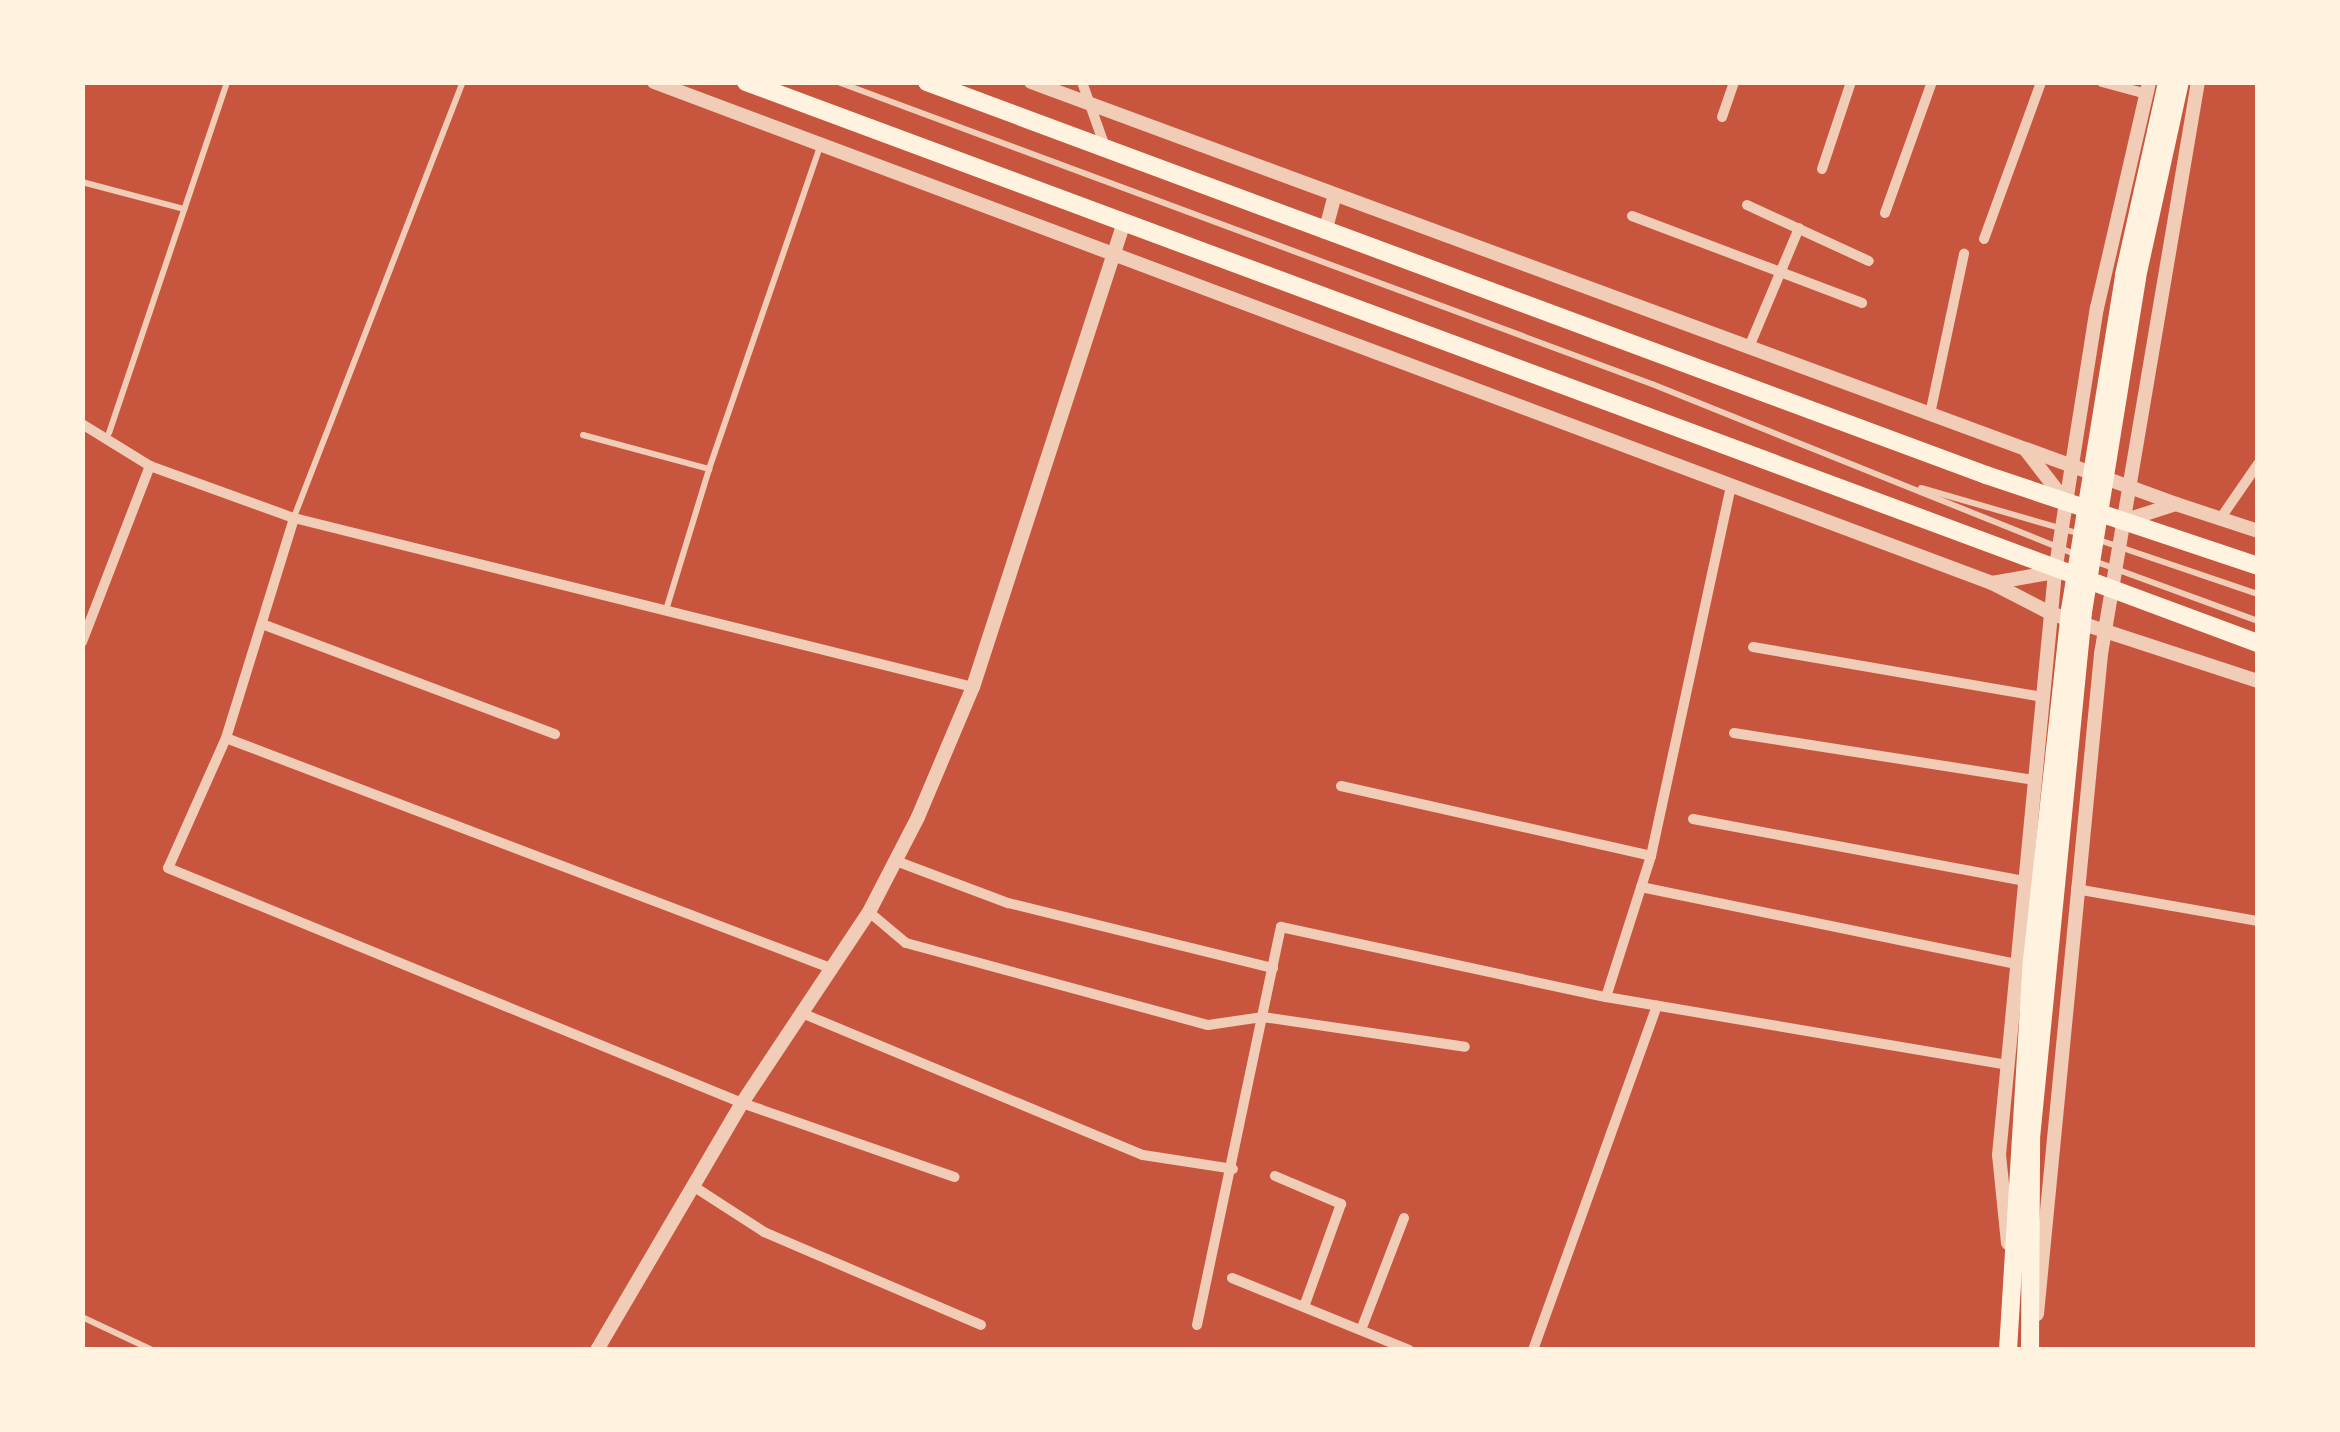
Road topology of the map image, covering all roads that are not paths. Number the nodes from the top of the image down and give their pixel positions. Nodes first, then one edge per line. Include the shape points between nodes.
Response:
1 (227, 82) edge
2 (463, 82) edge
3 (654, 82) edge
4 (746, 82) edge
5 (838, 82) edge
6 (1031, 82) edge
7 (1082, 82) edge
8 (1734, 82) edge
9 (1851, 82) edge
10 (1932, 82) edge
11 (2041, 82) edge
12 (2102, 82) edge
13 (2167, 82) edge
14 (2180, 82) edge
15 (2198, 82) edge
16 (936, 84) edge
17 (2148, 88) edge
18 (1090, 105) junction
19 (1722, 117) dead end
20 (821, 145) junction
21 (1107, 152) junction
22 (1822, 170) dead end
23 (82, 182) edge
24 (1335, 195) junction
25 (1747, 205) dead end
26 (184, 208) junction
27 (1885, 212) dead end
28 (1632, 216) dead end
29 (1122, 224) junction
30 (1799, 228) junction
31 (1325, 232) junction
32 (1984, 239) dead end
33 (1113, 254) junction
34 (1964, 254) dead end
35 (1869, 261) dead end
36 (1779, 270) junction
37 (1862, 304) dead end
38 (1749, 347) junction
39 (1930, 414) junction
40 (82, 424) edge
41 (109, 433) junction
42 (583, 435) dead end
43 (2025, 449) junction
44 (2258, 464) edge
45 (150, 466) junction
46 (2072, 466) junction
47 (709, 469) junction
48 (1900, 483) junction
49 (2128, 485) junction
50 (1730, 486) junction
51 (2066, 502) junction
52 (2176, 504) junction
53 (294, 518) junction
54 (2220, 519) junction
55 (2122, 521) junction
56 (2062, 527) junction
57 (2258, 532) edge
58 (2058, 548) junction
59 (2120, 548) junction
60 (2258, 566) edge
61 (2116, 569) junction
62 (2054, 572) junction
63 (1992, 583) junction
64 (2111, 592) junction
65 (2258, 594) edge
66 (666, 610) junction
67 (2050, 614) junction
68 (2258, 621) edge
69 (262, 624) junction
70 (2105, 630) junction
71 (82, 642) edge
72 (2258, 642) edge
73 (1754, 647) dead end
74 (2258, 681) edge
75 (973, 686) junction
76 (2042, 697) junction
77 (1734, 732) dead end
78 (555, 734) dead end
79 (226, 738) junction
80 (2035, 780) junction
81 (1342, 786) dead end
82 (1692, 819) dead end
83 (1651, 856) junction
84 (896, 860) junction
85 (2025, 881) junction
86 (1641, 886) junction
87 (2076, 888) junction
88 (869, 912) junction
89 (2258, 921) edge
90 (2016, 964) junction
91 (1273, 968) junction
92 (833, 969) junction
93 (1606, 998) junction
94 (1658, 1006) junction
95 (804, 1014) junction
96 (1263, 1018) junction
97 (1465, 1046) dead end
98 (2007, 1065) junction
99 (742, 1103) junction
100 (1233, 1170) junction
101 (1275, 1176) dead end
102 (955, 1177) dead end
103 (694, 1186) junction
104 (1404, 1218) dead end
105 (2018, 1242) junction
106 (1232, 1278) dead end
107 (1304, 1307) junction
108 (82, 1317) edge
109 (981, 1325) dead end
110 (1196, 1325) dead end
111 (1361, 1330) junction
112 (152, 1350) edge
113 (597, 1350) edge
114 (1410, 1350) edge
115 (1534, 1350) edge
116 (2008, 1350) edge
117 (2031, 1350) edge

1 - 26 lane
2 - 53 lane
3 - 20 street
4 - 29 main road
5 - 48 lane
6 - 18 street
7 - 18 street
8 - 19 street
9 - 22 street
10 - 27 street
11 - 32 street
12 - 17 street
13 - 105 main road via 2124,275 2070,610 2018,1137
14 - 105 main road via 2137,277 2082,612
15 - 49 street
16 - 21 main road
17 - 46 street
18 - 21 street
18 - 24 street
20 - 33 street
20 - 47 lane
21 - 31 main road
23 - 26 lane
24 - 31 street
24 - 38 street
25 - 30 street
26 - 41 lane
28 - 36 street
29 - 33 street
29 - 62 main road
30 - 35 street
30 - 36 street
31 - 51 main road
33 - 50 street
33 - 75 street
34 - 39 street
36 - 37 street
36 - 38 street
38 - 39 street
39 - 43 street
40 - 41 street
41 - 45 street
42 - 47 lane
43 - 46 street
43 - 51 street
44 - 54 street
45 - 53 street
45 - 71 street
46 - 49 street
46 - 51 street
47 - 66 lane
48 - 56 lane
48 - 58 lane
49 - 52 street
49 - 55 street
50 - 63 street
50 - 83 street
51 - 55 main road
51 - 56 street
52 - 54 street
52 - 55 street
53 - 66 street
53 - 69 street
54 - 57 street
55 - 59 street
55 - 60 main road
56 - 58 street
56 - 59 lane
58 - 61 lane
58 - 62 street
59 - 61 street
59 - 65 lane
61 - 64 street
61 - 68 lane
62 - 63 street
62 - 64 main road
62 - 67 street
63 - 67 street
64 - 70 street
64 - 72 main road
66 - 75 street
67 - 70 street
67 - 76 street
69 - 78 street
69 - 79 street
70 - 74 street
70 - 87 street
73 - 76 street
75 - 84 street
76 - 80 street
77 - 80 street
79 - 92 street
79 - 99 street via 168,868
80 - 85 street
81 - 83 street
82 - 85 street
83 - 86 street
84 - 88 street
84 - 91 street via 1008,903
85 - 90 street
86 - 90 street
86 - 93 street
87 - 89 street
87 - 117 street
88 - 92 street
88 - 96 street via 906,943 1056,988 1208,1025
90 - 98 street
91 - 93 street via 1281,927
91 - 96 street
92 - 95 street
93 - 94 street
94 - 98 street
94 - 115 street
95 - 99 street
95 - 100 street via 1143,1155
96 - 97 street
96 - 100 street
98 - 105 street via 1999,1155
99 - 102 street
99 - 103 street
100 - 110 street
101 - 107 street via 1341,1204
103 - 109 street via 764,1232
103 - 113 street
104 - 111 street
105 - 116 main road
105 - 117 main road
106 - 107 street
107 - 111 street
108 - 112 lane
111 - 114 street

